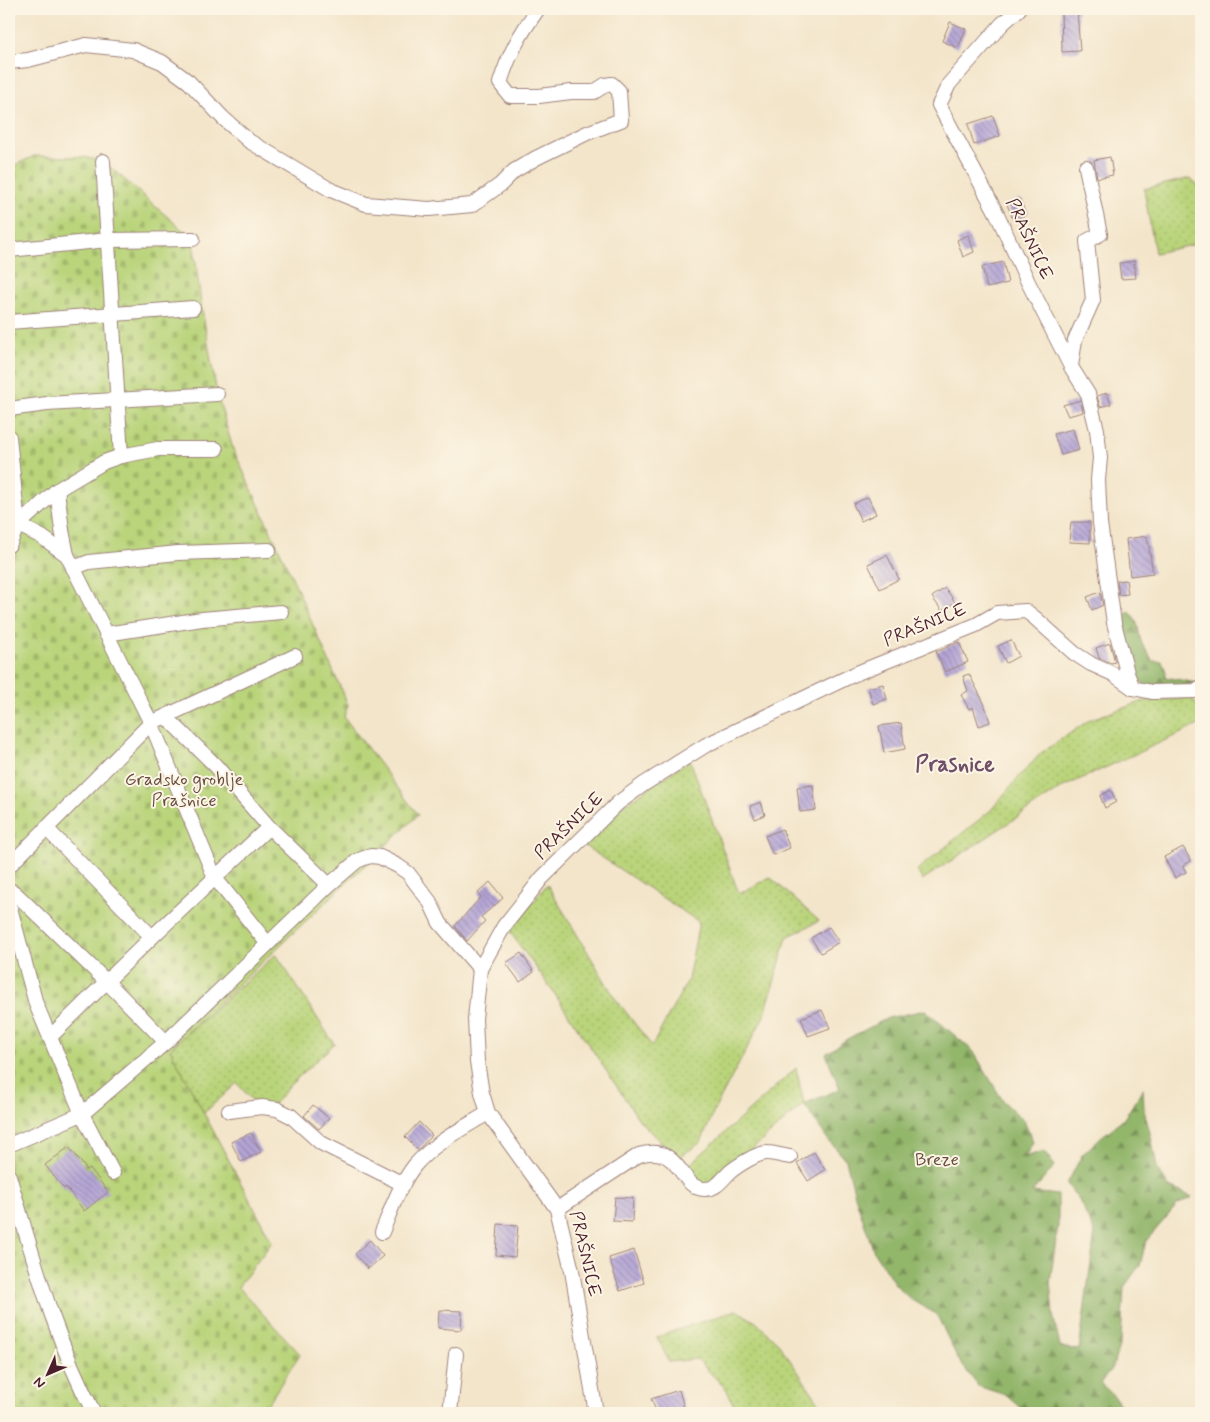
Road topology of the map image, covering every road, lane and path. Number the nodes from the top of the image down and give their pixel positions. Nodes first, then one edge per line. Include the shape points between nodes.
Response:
1 (538, 9) edge
2 (1019, 9) edge
3 (9, 62) edge
4 (103, 161) dead end
5 (1086, 167) dead end
6 (193, 239) dead end
7 (108, 240) junction
8 (9, 250) edge
9 (193, 308) dead end
10 (112, 314) junction
11 (9, 322) edge
12 (1071, 367) junction
13 (217, 394) dead end
14 (116, 400) junction
15 (9, 409) edge
16 (9, 437) edge
17 (216, 449) dead end
18 (121, 456) junction
19 (57, 490) junction
20 (14, 523) edge
21 (9, 545) edge
22 (269, 550) dead end
23 (70, 562) junction
24 (281, 612) dead end
25 (106, 634) junction
26 (295, 656) dead end
27 (1133, 688) junction
28 (1199, 691) edge
29 (166, 717) junction
30 (151, 723) junction
31 (269, 827) junction
32 (46, 828) junction
33 (9, 866) edge
34 (215, 878) junction
35 (329, 886) junction
36 (9, 890) edge
37 (9, 904) edge
38 (152, 937) junction
39 (267, 943) junction
40 (480, 969) junction
41 (106, 981) junction
42 (50, 1037) junction
43 (166, 1042) junction
44 (229, 1111) dead end
45 (488, 1113) junction
46 (82, 1114) junction
47 (9, 1145) edge
48 (790, 1157) dead end
49 (113, 1172) dead end
50 (9, 1176) edge
51 (403, 1184) junction
52 (557, 1210) junction
53 (382, 1232) dead end
54 (456, 1354) dead end
55 (94, 1413) edge
56 (450, 1413) edge
57 (596, 1413) edge

1 - 3 street via 519,34 500,83 510,96 594,92 605,84 612,84 620,91 621,120 536,158 514,171 500,186 472,205 429,209 366,204 331,190 249,141 189,82 162,62 133,50 86,45
2 - 12 street, PRAŠNICE via 948,84 939,105 997,214
4 - 7 street
5 - 12 street via 1100,234 1087,241 1093,300 1075,340
6 - 7 street
7 - 8 street
7 - 10 street
9 - 10 street
10 - 11 street
10 - 14 street
12 - 27 street, PRAŠNICE via 1088,394 1097,430 1100,523 1114,623
13 - 14 street
14 - 15 street
14 - 18 street
16 - 20 street
17 - 18 street via 158,449
18 - 19 street via 104,462
19 - 20 street
19 - 23 street
20 - 21 street
20 - 23 street via 42,538
22 - 23 street
23 - 25 street
24 - 25 street via 202,619
25 - 30 street
26 - 29 street
27 - 28 street, PRAŠNICE via 1152,692
27 - 40 street, PRAŠNICE via 1074,653 1026,611 997,613 857,673 706,745 618,803 542,878 504,926
29 - 30 street
29 - 31 street via 215,765
30 - 32 street
30 - 34 street
31 - 34 street
31 - 35 street
32 - 33 street
32 - 38 street
34 - 38 street
34 - 39 street
35 - 39 street
35 - 40 street via 357,860 371,856 392,862 415,881 440,923
36 - 41 street
37 - 42 street via 36,1004
38 - 41 street
39 - 43 street
40 - 45 street, PRAŠNICE via 475,1020 477,1062
41 - 42 street
41 - 43 street
42 - 46 street
43 - 46 street
44 - 51 street via 262,1107 277,1109 291,1116 321,1143
45 - 51 street via 436,1145 414,1166
45 - 52 street, PRAŠNICE
46 - 47 street
46 - 49 street
48 - 52 street via 765,1152 730,1172 716,1186 704,1189 688,1182 676,1163 667,1156 647,1153 639,1155
50 - 55 street via 50,1312 79,1386
51 - 53 street
52 - 57 street, PRAŠNICE via 572,1271
54 - 56 street

